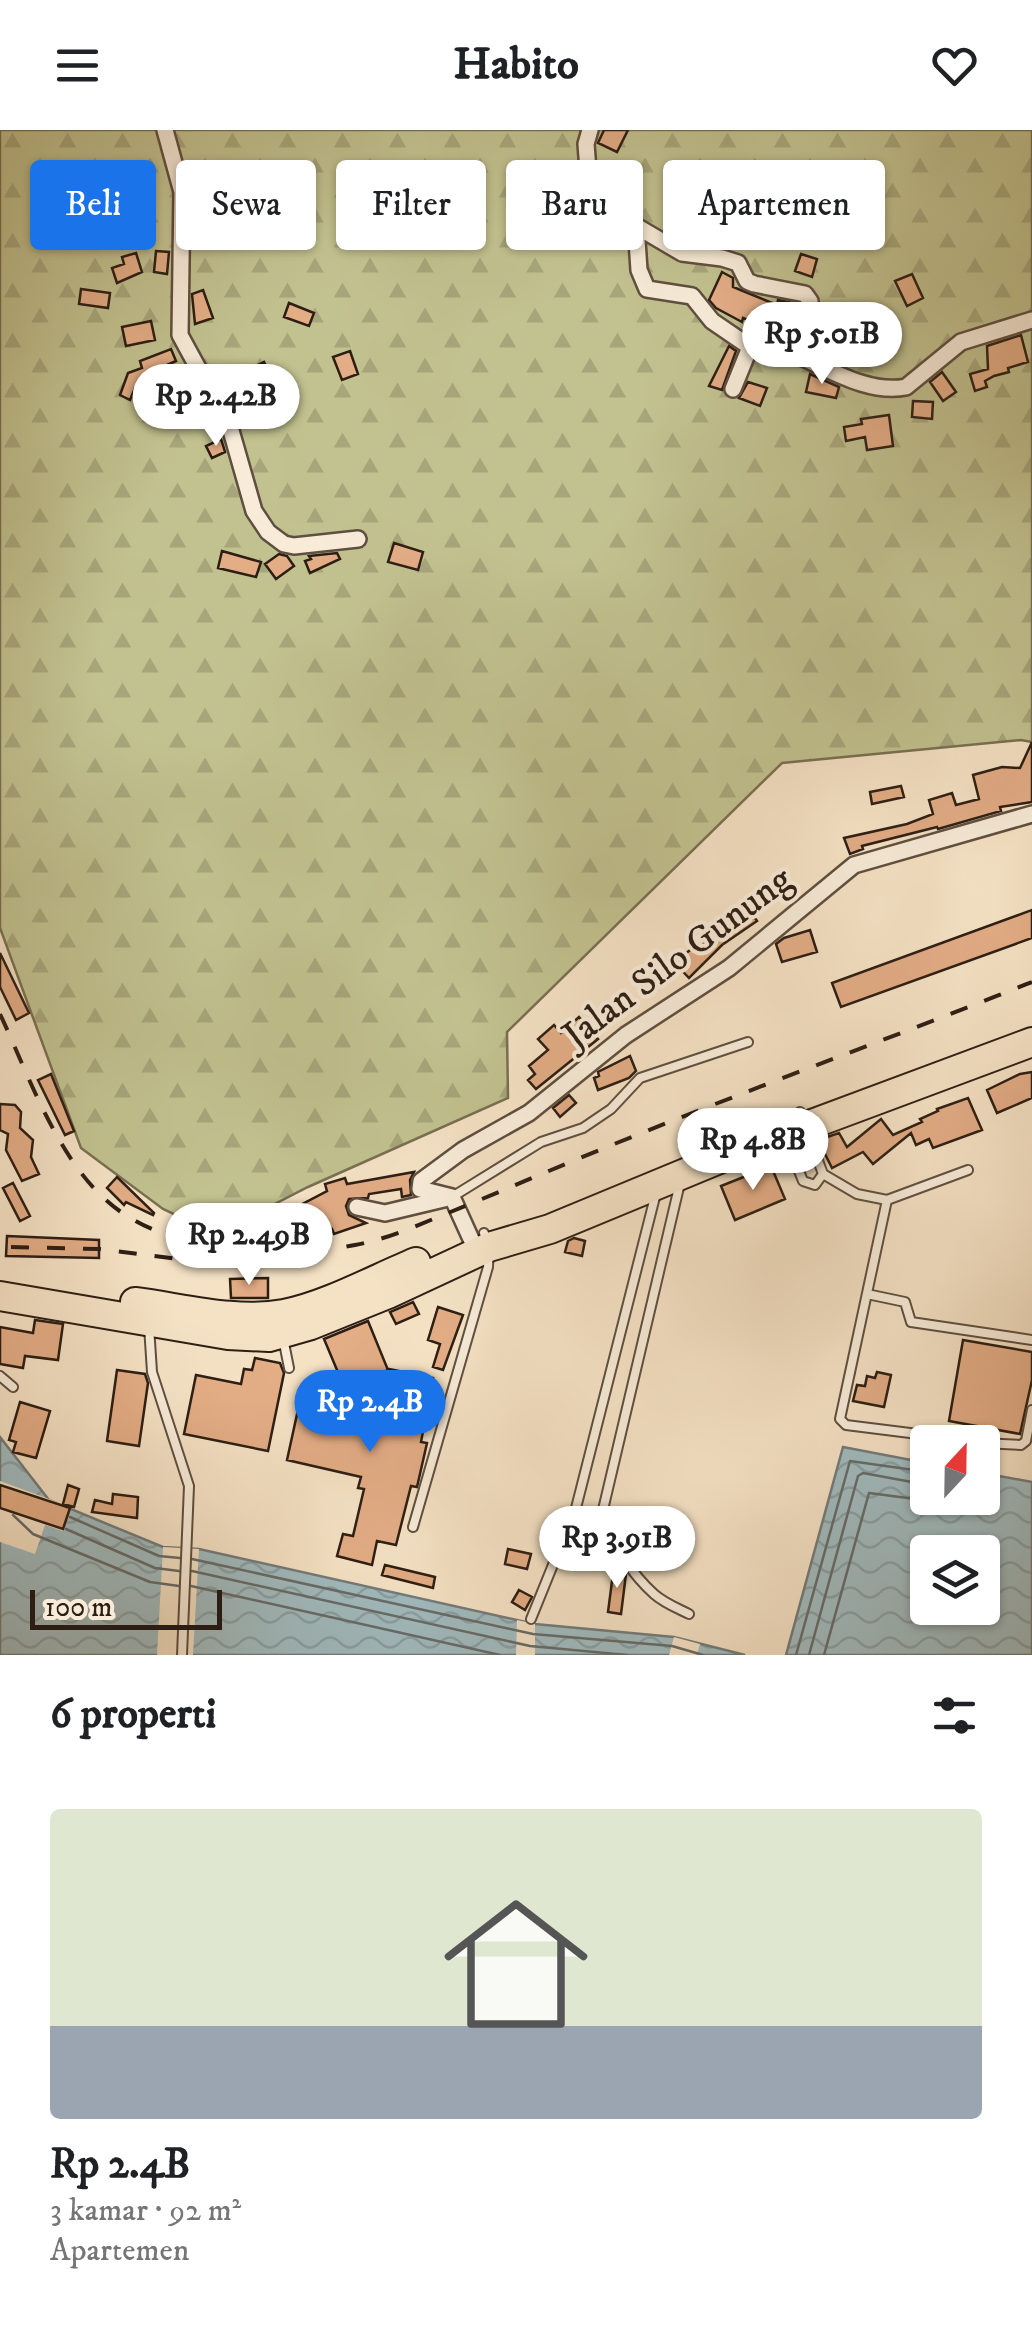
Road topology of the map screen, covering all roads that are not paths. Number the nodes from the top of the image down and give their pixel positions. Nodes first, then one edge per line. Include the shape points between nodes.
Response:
1 (165, 130) edge
2 (590, 130) edge
3 (587, 160) edge
4 (643, 230) edge
5 (638, 250) edge
6 (1032, 320) edge
7 (750, 347) junction
8 (803, 358) junction
9 (733, 389) dead end
10 (358, 539) dead end
11 (1032, 814) edge
12 (1032, 1024) edge
13 (748, 1042) dead end
14 (1032, 1042) edge
15 (792, 1124) junction
16 (968, 1170) dead end
17 (823, 1174) junction
18 (671, 1178) junction
19 (452, 1197) junction
20 (887, 1200) junction
21 (358, 1207) dead end
22 (481, 1240) junction
23 (0, 1282) edge
24 (867, 1294) junction
25 (0, 1296) edge
26 (149, 1323) junction
27 (282, 1334) junction
28 (1032, 1340) edge
29 (289, 1368) dead end
30 (0, 1376) edge
31 (13, 1387) dead end
32 (1032, 1410) edge
33 (910, 1433) edge
34 (1000, 1444) edge
35 (1029, 1444) edge
36 (413, 1527) dead end
37 (689, 1614) dead end
38 (531, 1619) dead end
39 (182, 1655) edge

1 - 10 street via 182,192 180,335 230,427 254,510 284,544
2 - 3 street
4 - 8 street via 682,253 738,264 746,281 806,294
5 - 7 street via 647,289 692,296 712,322
6 - 8 street via 962,342 898,389 870,386
7 - 8 street
7 - 9 street
11 - 19 street, Jalan Silo Gunung via 854,864 729,968 420,1185
12 - 15 highway
13 - 19 lane via 640,1078 584,1128 541,1142
14 - 15 highway
15 - 17 lane
15 - 17 lane via 803,1181 814,1185
15 - 18 highway
15 - 22 highway
16 - 20 lane
17 - 20 lane via 857,1194
18 - 22 highway via 550,1228
18 - 37 lane via 602,1514 608,1536 645,1585
18 - 38 lane via 576,1508
19 - 21 street via 385,1213
19 - 22 street
20 - 24 lane
22 - 23 highway via 270,1316
22 - 27 highway via 388,1294
22 - 36 lane via 488,1268
24 - 28 lane via 905,1302 911,1322
24 - 33 lane via 840,1419
25 - 26 highway
26 - 27 highway via 249,1338
26 - 39 lane via 152,1372 189,1486
27 - 29 lane
30 - 31 lane
32 - 35 lane
34 - 35 lane

